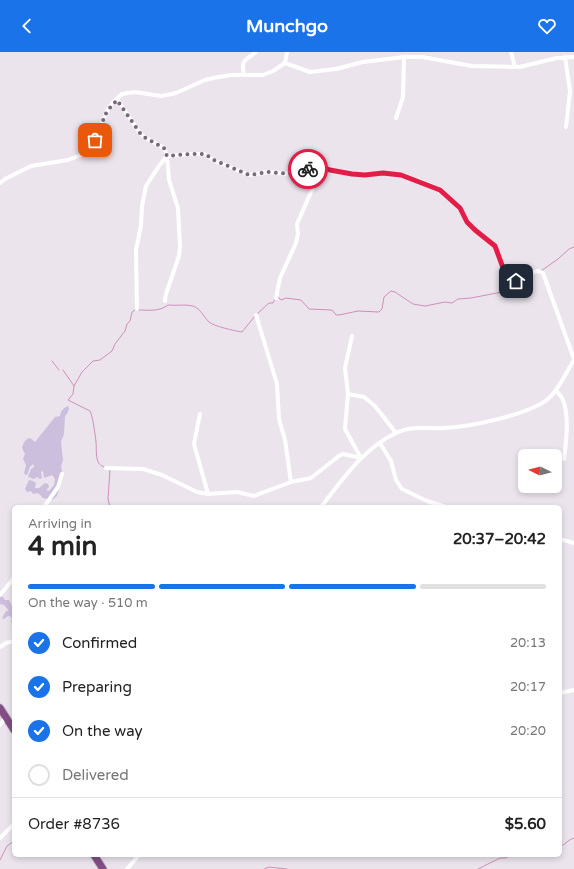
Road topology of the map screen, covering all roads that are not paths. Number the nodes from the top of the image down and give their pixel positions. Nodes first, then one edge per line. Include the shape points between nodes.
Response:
1 (256, 52) edge
2 (287, 52) edge
3 (511, 52) edge
4 (404, 57) junction
5 (565, 57) junction
6 (574, 57) edge
7 (285, 63) junction
8 (515, 67) junction
9 (244, 75) junction
10 (117, 100) junction
11 (568, 103) junction
12 (574, 104) edge
13 (396, 118) dead end
14 (566, 127) dead end
15 (167, 156) junction
16 (322, 167) junction
17 (0, 183) edge
18 (276, 298) dead end
19 (165, 301) dead end
20 (137, 309) dead end
21 (256, 315) dead end
22 (352, 336) dead end
23 (574, 360) edge
24 (556, 391) junction
25 (348, 394) junction
26 (200, 414) dead end
27 (396, 433) junction
28 (380, 443) junction
29 (361, 458) junction
30 (564, 459) dead end
31 (106, 468) dead end
32 (62, 474) dead end
33 (291, 482) junction
34 (208, 494) junction
35 (45, 505) edge
36 (323, 505) edge
37 (440, 505) edge
38 (562, 540) edge
39 (574, 544) edge
40 (12, 580) edge
41 (0, 595) edge
42 (12, 642) edge
43 (0, 647) edge
44 (574, 690) edge
45 (562, 693) edge
46 (0, 708) edge
47 (6, 717) junction
48 (0, 725) edge
49 (12, 727) edge
50 (12, 826) edge
51 (0, 838) edge
52 (95, 857) edge
53 (137, 857) edge
54 (103, 869) edge
55 (127, 869) edge

1 - 9 street via 244,61
2 - 7 street
3 - 8 street
4 - 7 street via 310,72
4 - 8 street via 422,57 472,66
4 - 13 street via 403,97
5 - 6 street
5 - 8 street
5 - 11 street via 570,82
7 - 9 street via 263,75
9 - 10 street via 209,79 176,93 161,96 129,92 122,94
10 - 15 street via 140,133 164,148
10 - 17 street via 107,111 90,148 81,155 68,160 31,166
11 - 12 street
11 - 14 street
15 - 16 street via 205,154 249,175 268,172 290,174
15 - 19 street via 169,180 178,208 180,246
15 - 20 street via 146,186 142,206 142,225 136,250
16 - 18 street via 297,224 296,243 280,278
16 - 23 street via 352,174 401,175 440,190 460,208 467,222 495,246 510,284 530,273 543,273
21 - 33 street via 276,384 279,419
22 - 25 street via 345,368
23 - 24 street
24 - 27 street via 550,398 532,408 464,427 410,428
24 - 30 street via 562,398 565,412
25 - 27 street via 364,397 375,406
25 - 29 street via 345,429
26 - 34 street via 194,444
27 - 28 street
28 - 29 street
28 - 37 street via 402,488
29 - 33 street via 343,454 312,478
29 - 36 street
31 - 34 street via 143,469 197,492
32 - 35 street via 58,487
33 - 34 street via 254,496 236,492
38 - 39 street
40 - 41 street
42 - 43 street
44 - 45 street
46 - 47 highway
47 - 48 street
47 - 49 highway
50 - 51 street
52 - 54 highway
53 - 55 street

